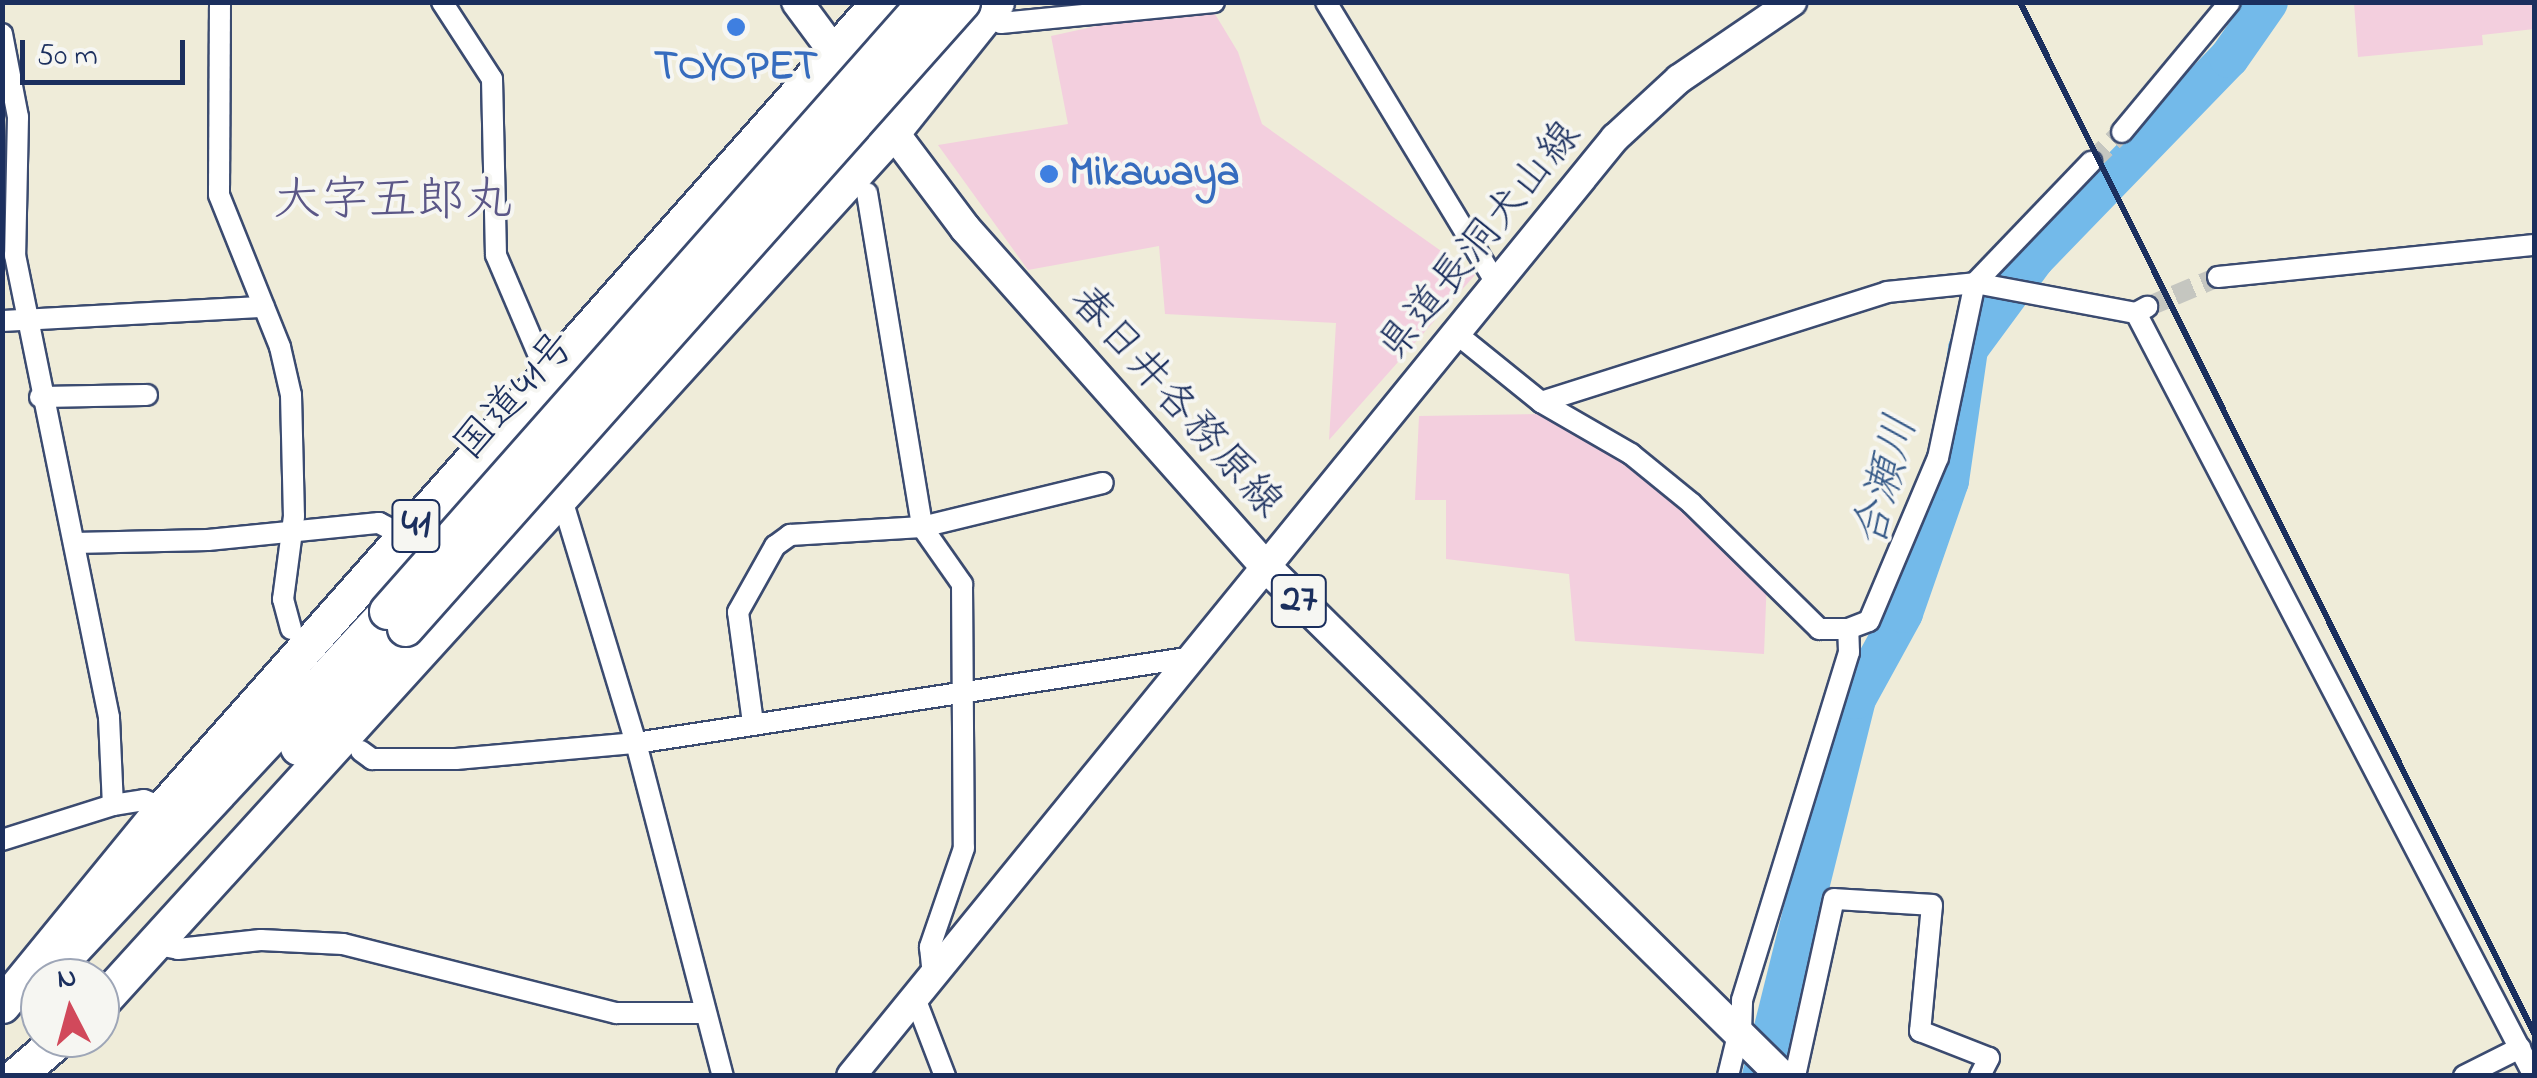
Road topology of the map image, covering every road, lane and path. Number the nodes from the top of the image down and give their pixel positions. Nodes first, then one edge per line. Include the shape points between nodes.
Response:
1 (220, 2) edge
2 (442, 2) edge
3 (798, 2) edge
4 (879, 2) edge
5 (925, 2) edge
6 (1214, 2) edge
7 (1326, 2) edge
8 (1792, 2) edge
9 (2230, 2) edge
10 (981, 6) edge
11 (2, 34) edge
12 (834, 51) junction
13 (893, 131) junction
14 (2122, 132) tunnel mouth
15 (2092, 162) tunnel mouth
16 (868, 193) dead end
17 (2534, 245) edge
18 (2218, 277) tunnel mouth
19 (1975, 283) junction
20 (1497, 284) junction
21 (264, 307) junction
22 (26, 317) junction
23 (2, 321) edge
24 (1458, 335) junction
25 (549, 379) junction
26 (147, 395) dead end
27 (40, 398) junction
28 (1542, 402) junction
29 (1103, 483) dead end
30 (560, 494) junction
31 (922, 526) junction
32 (290, 533) junction
33 (407, 537) junction
34 (74, 543) junction
35 (1268, 569) junction
36 (396, 620) junction
37 (291, 629) dead end
38 (1848, 629) junction
39 (1193, 657) junction
40 (962, 688) junction
41 (753, 723) junction
42 (636, 743) junction
43 (361, 751) dead end
44 (113, 805) junction
45 (163, 808) junction
46 (2, 840) edge
47 (153, 944) junction
48 (64, 958) edge
49 (108, 958) edge
50 (120, 981) edge
51 (924, 987) junction
52 (20, 1003) edge
53 (2, 1005) edge
54 (705, 1013) junction
55 (2, 1021) edge
56 (1740, 1033) junction
57 (2520, 1048) junction
58 (37, 1058) edge
59 (16, 1076) edge
60 (723, 1076) edge
61 (851, 1076) edge
62 (945, 1076) edge
63 (1728, 1076) edge
64 (1782, 1076) edge
65 (1795, 1076) edge
66 (1980, 1076) edge
67 (2464, 1076) edge
68 (2534, 1076) edge

1 - 21 street via 219,196
2 - 25 street via 492,79 496,255
3 - 12 main road, 春日井各務原線 / 27
4 - 12 highway
5 - 36 highway, 国道41号 / 41, bridge
6 - 10 street via 1002,24
7 - 20 street
8 - 20 main road, 県道長洞犬山線 via 1679,79 1614,138
9 - 14 street
10 - 13 highway
10 - 36 highway, 国道41号 / 41, bridge
11 - 22 street via 18,117 15,254
12 - 13 main road, 春日井各務原線 / 27
12 - 25 highway, 41
13 - 30 highway
13 - 35 main road, 春日井各務原線 / 27 via 965,228 1111,399
15 - 19 street
16 - 31 street
17 - 18 street
19 - 28 street via 1887,292
19 - 38 street via 1938,458 1869,620
19 - 57 street via 2142,310
20 - 24 main road, 県道長洞犬山線
21 - 22 street
21 - 32 street via 290,395
22 - 23 street
22 - 27 street
24 - 28 street
24 - 35 main road, 県道長洞犬山線
25 - 33 highway, 41
26 - 27 street
27 - 34 street
28 - 38 street via 1631,454 1691,503 1819,630
29 - 31 street
30 - 42 street
30 - 47 highway
31 - 40 street via 962,584
31 - 41 street via 790,535 776,546 738,612
32 - 33 street via 379,523
32 - 34 street
32 - 37 street via 283,599
33 - 45 highway, 41
34 - 44 street via 109,718
35 - 39 main road, 県道長洞犬山線
35 - 56 main road, 春日井各務原線 / 27
36 - 48 highway, 国道41号 / 41
36 - 49 highway, 国道41号 / 41
38 - 56 street via 1849,652 1742,1000
39 - 40 street
39 - 51 main road, 県道長洞犬山線
40 - 41 street
40 - 51 street via 964,848 930,947
41 - 42 street
42 - 43 street via 456,759 372,759
42 - 54 street
44 - 45 street via 144,800
44 - 46 street
45 - 53 highway, 41
47 - 50 highway
47 - 54 street via 343,944 616,1014
51 - 61 main road, 県道長洞犬山線
51 - 62 street
52 - 55 highway, 国道41号 / 41
54 - 60 street
56 - 63 street
56 - 64 main road, 春日井各務原線 / 27
57 - 67 street
57 - 68 street
58 - 59 highway
65 - 66 street via 1834,899 1932,904 1920,1031 1989,1058

